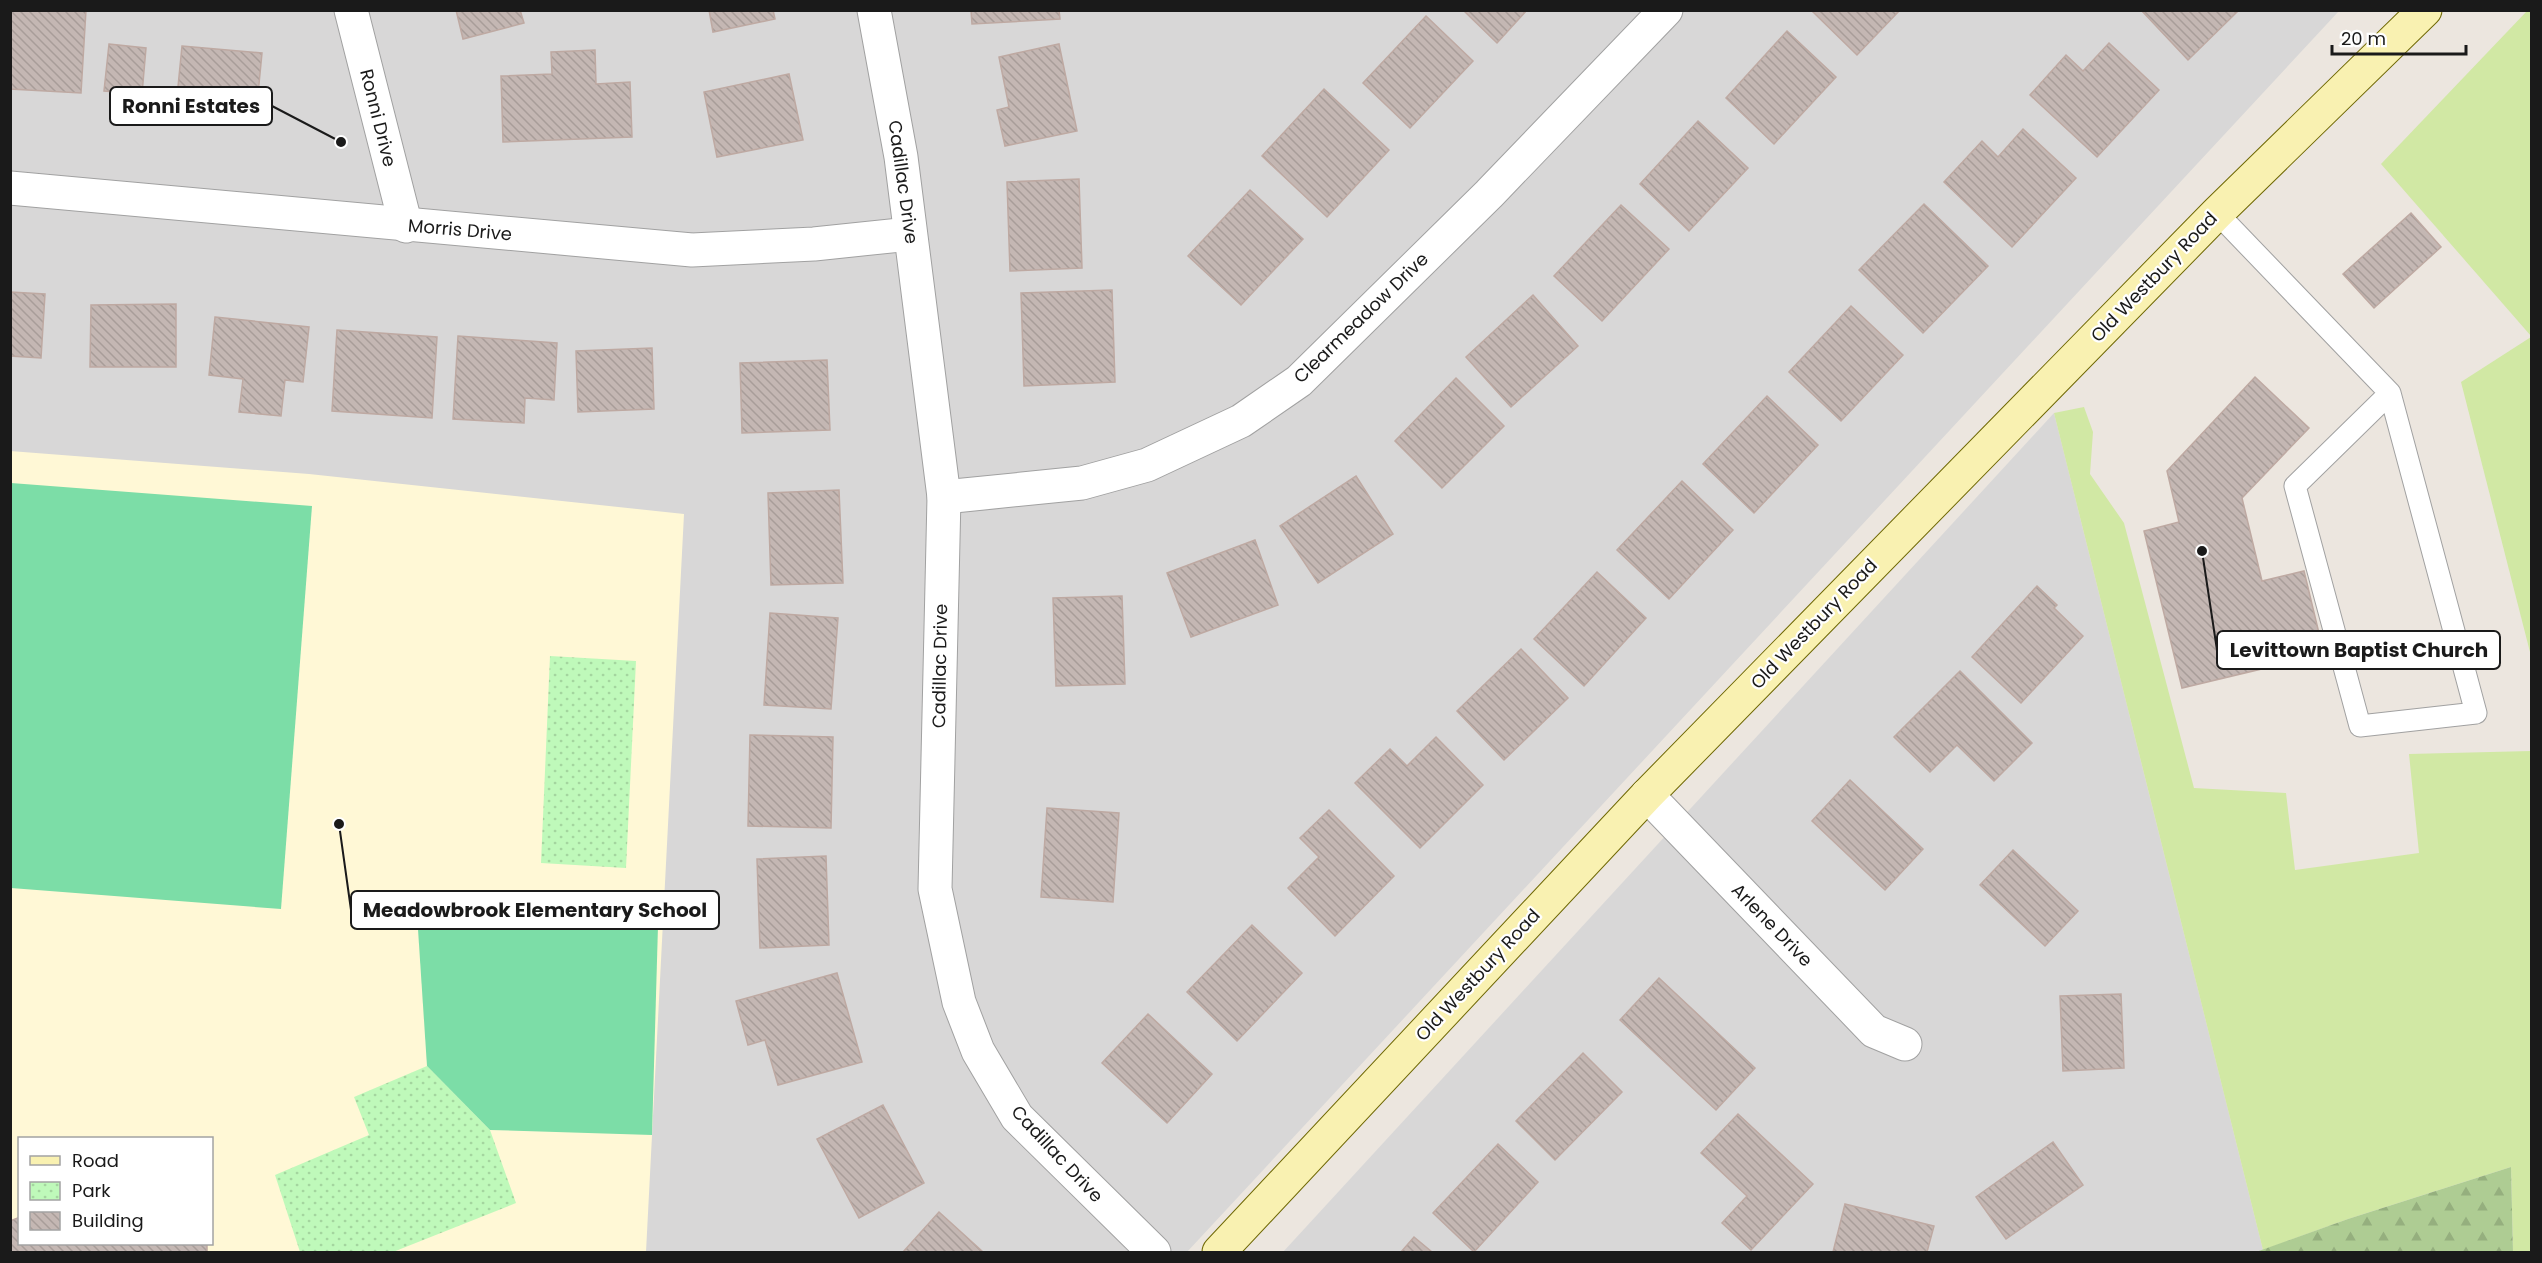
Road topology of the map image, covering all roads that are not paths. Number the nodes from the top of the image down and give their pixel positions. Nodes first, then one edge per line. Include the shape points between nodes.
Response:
1 (351, 10) edge
2 (874, 10) edge
3 (1666, 10) edge
4 (2425, 10) edge
5 (10, 188) edge
6 (2217, 213) junction
7 (406, 226) junction
8 (910, 234) junction
9 (2390, 393) junction
10 (944, 497) junction
11 (1647, 795) junction
12 (1905, 1044) dead end
13 (1154, 1252) edge
14 (1218, 1252) edge

1 - 7 street, Ronni Drive
2 - 8 street, Cadillac Drive via 901,156
3 - 10 street, Clearmeadow Drive via 1489,194 1299,381 1241,422 1147,465 1082,483
4 - 6 street, Old Westbury Road
5 - 7 street, Morris Drive
6 - 9 lane
6 - 11 street, Old Westbury Road
7 - 8 street, Morris Drive via 692,250
8 - 10 street, Cadillac Drive
9 - 9 lane via 2295,486 2360,726 2476,713
10 - 13 street, Cadillac Drive via 935,889 959,1002 978,1051 1017,1117
11 - 12 street, Arlene Drive via 1874,1031
11 - 14 street, Old Westbury Road

